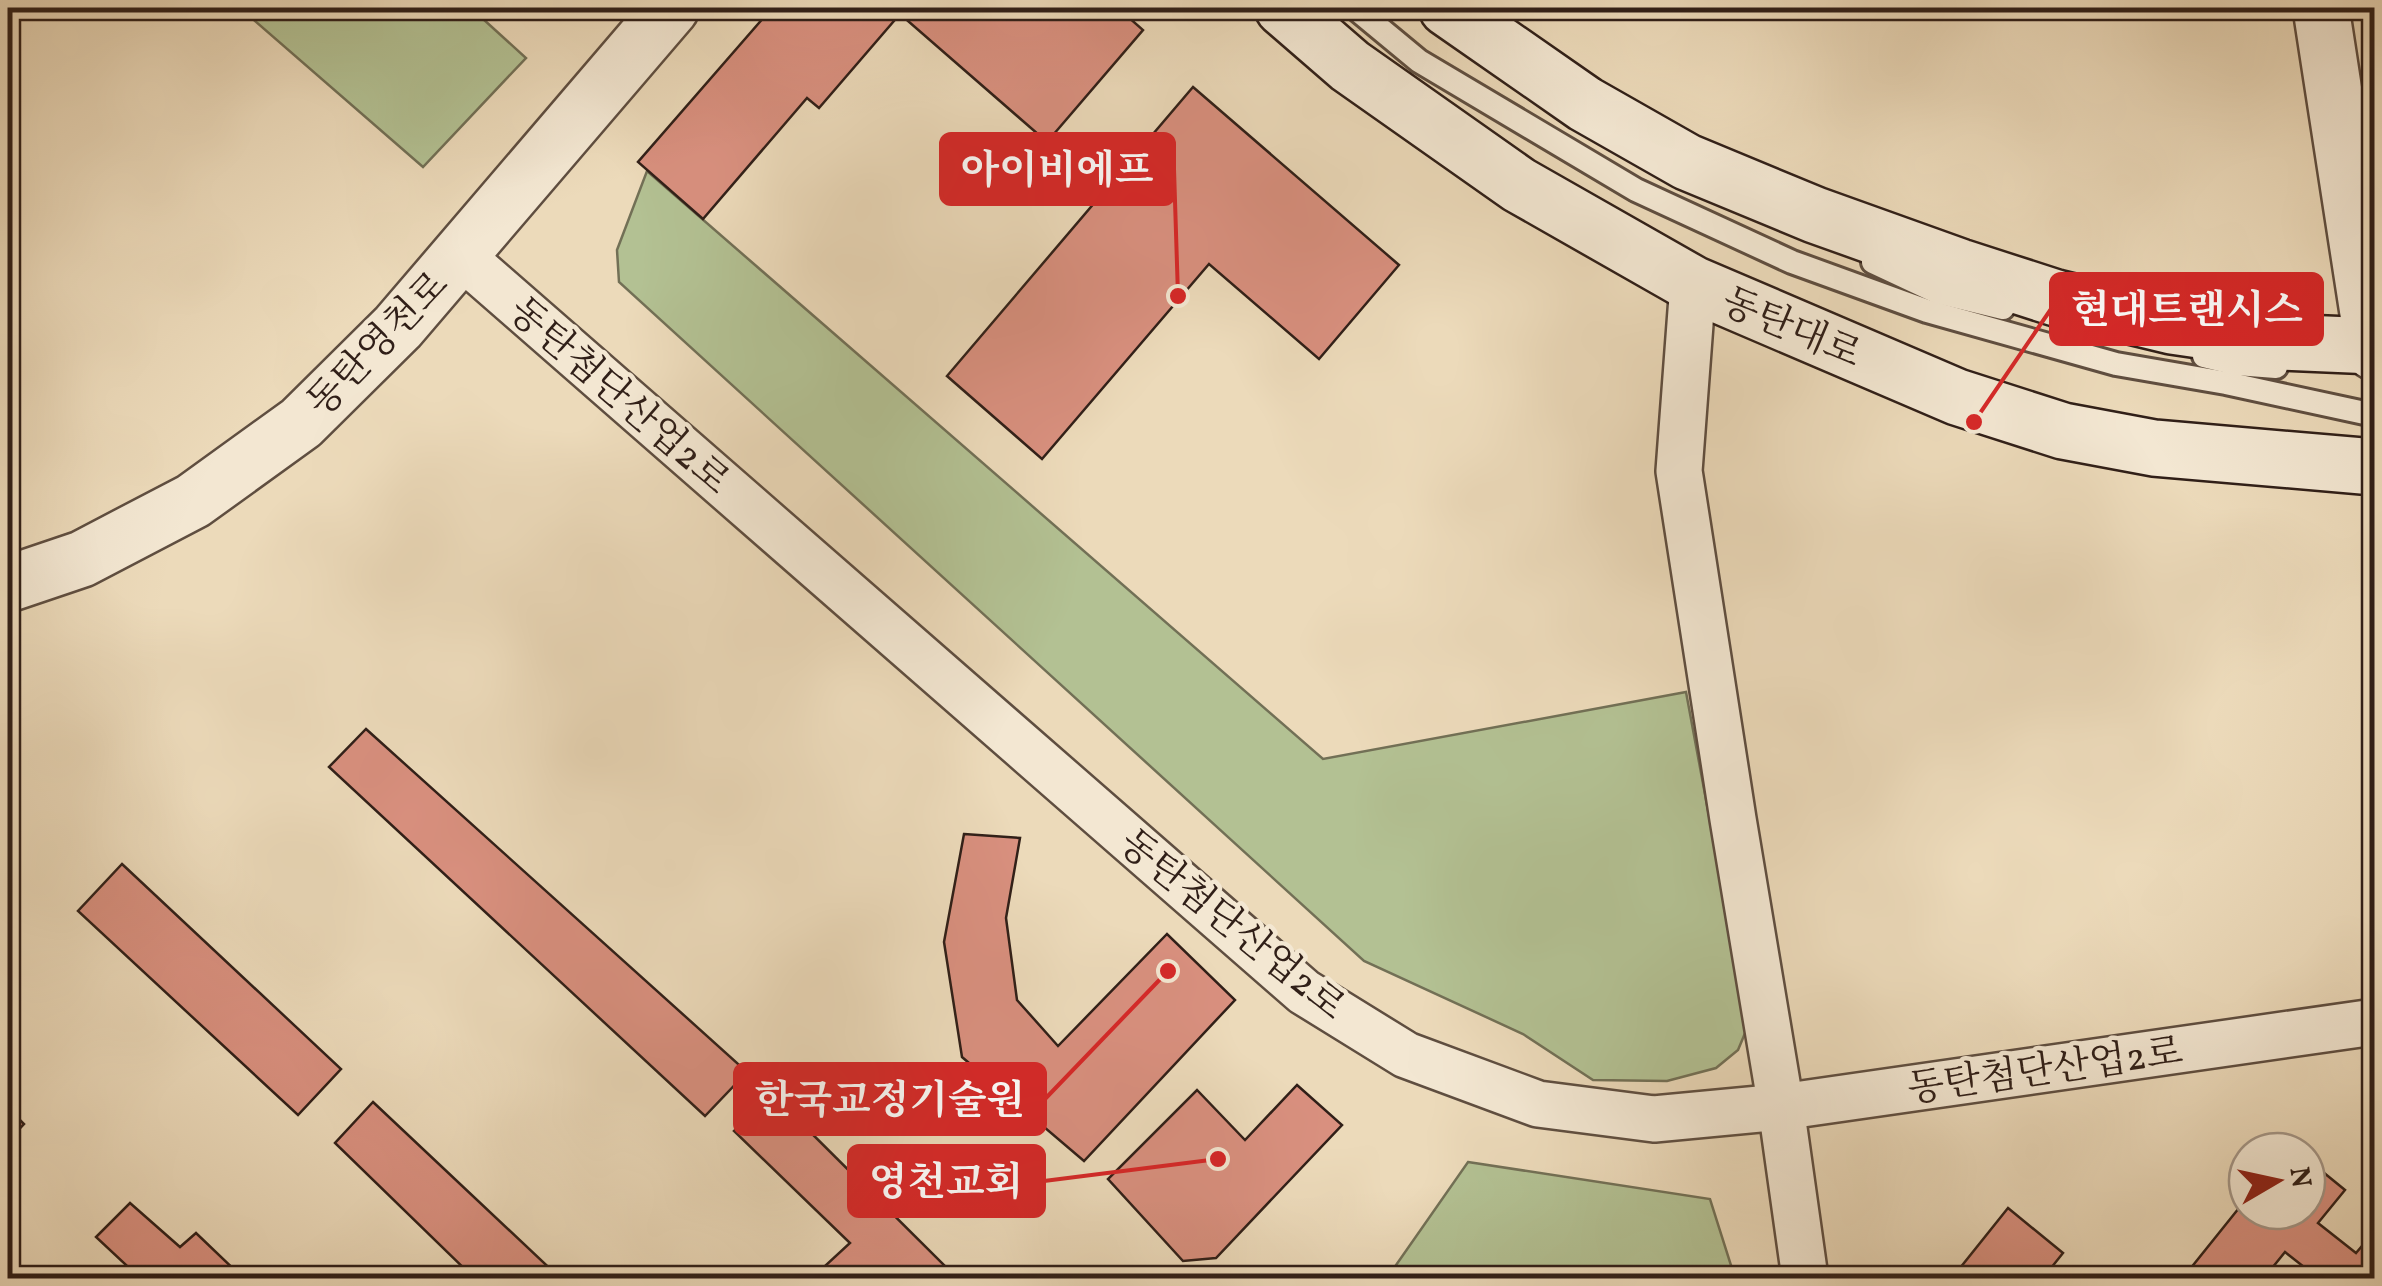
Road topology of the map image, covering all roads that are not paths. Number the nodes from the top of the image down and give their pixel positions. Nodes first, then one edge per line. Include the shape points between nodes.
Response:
1 (671, 8) edge
2 (1283, 8) edge
3 (1355, 8) edge
4 (1430, 8) edge
5 (1447, 8) edge
6 (2321, 8) edge
7 (460, 255) junction
8 (1693, 284) junction
9 (2374, 348) edge
10 (2296, 368) dead end
11 (2374, 416) edge
12 (2374, 467) edge
13 (8, 584) edge
14 (2374, 1022) edge
15 (1782, 1107) junction
16 (1805, 1278) edge

1 - 7 main road, 동탄영천로
2 - 8 main road, 동탄대로 via 1350,66 1519,184
3 - 11 lane via 1419,61 1636,190 1792,262 1927,311 2116,364
4 - 10 lane via 1578,126 1937,292 2237,364
5 - 9 main road via 1585,104 1687,162 1815,215 2040,293 2153,321 2282,342
6 - 9 main road
7 - 13 main road, 동탄영천로 via 398,328 301,423 192,501 82,558
7 - 15 street, 동탄첨단산업2로 via 1304,992 1406,1055 1538,1104 1654,1119
8 - 12 main road, 동탄대로 via 1957,397 2063,430 2154,448
8 - 15 street via 1680,471
14 - 15 street, 동탄첨단산업2로
15 - 16 street

